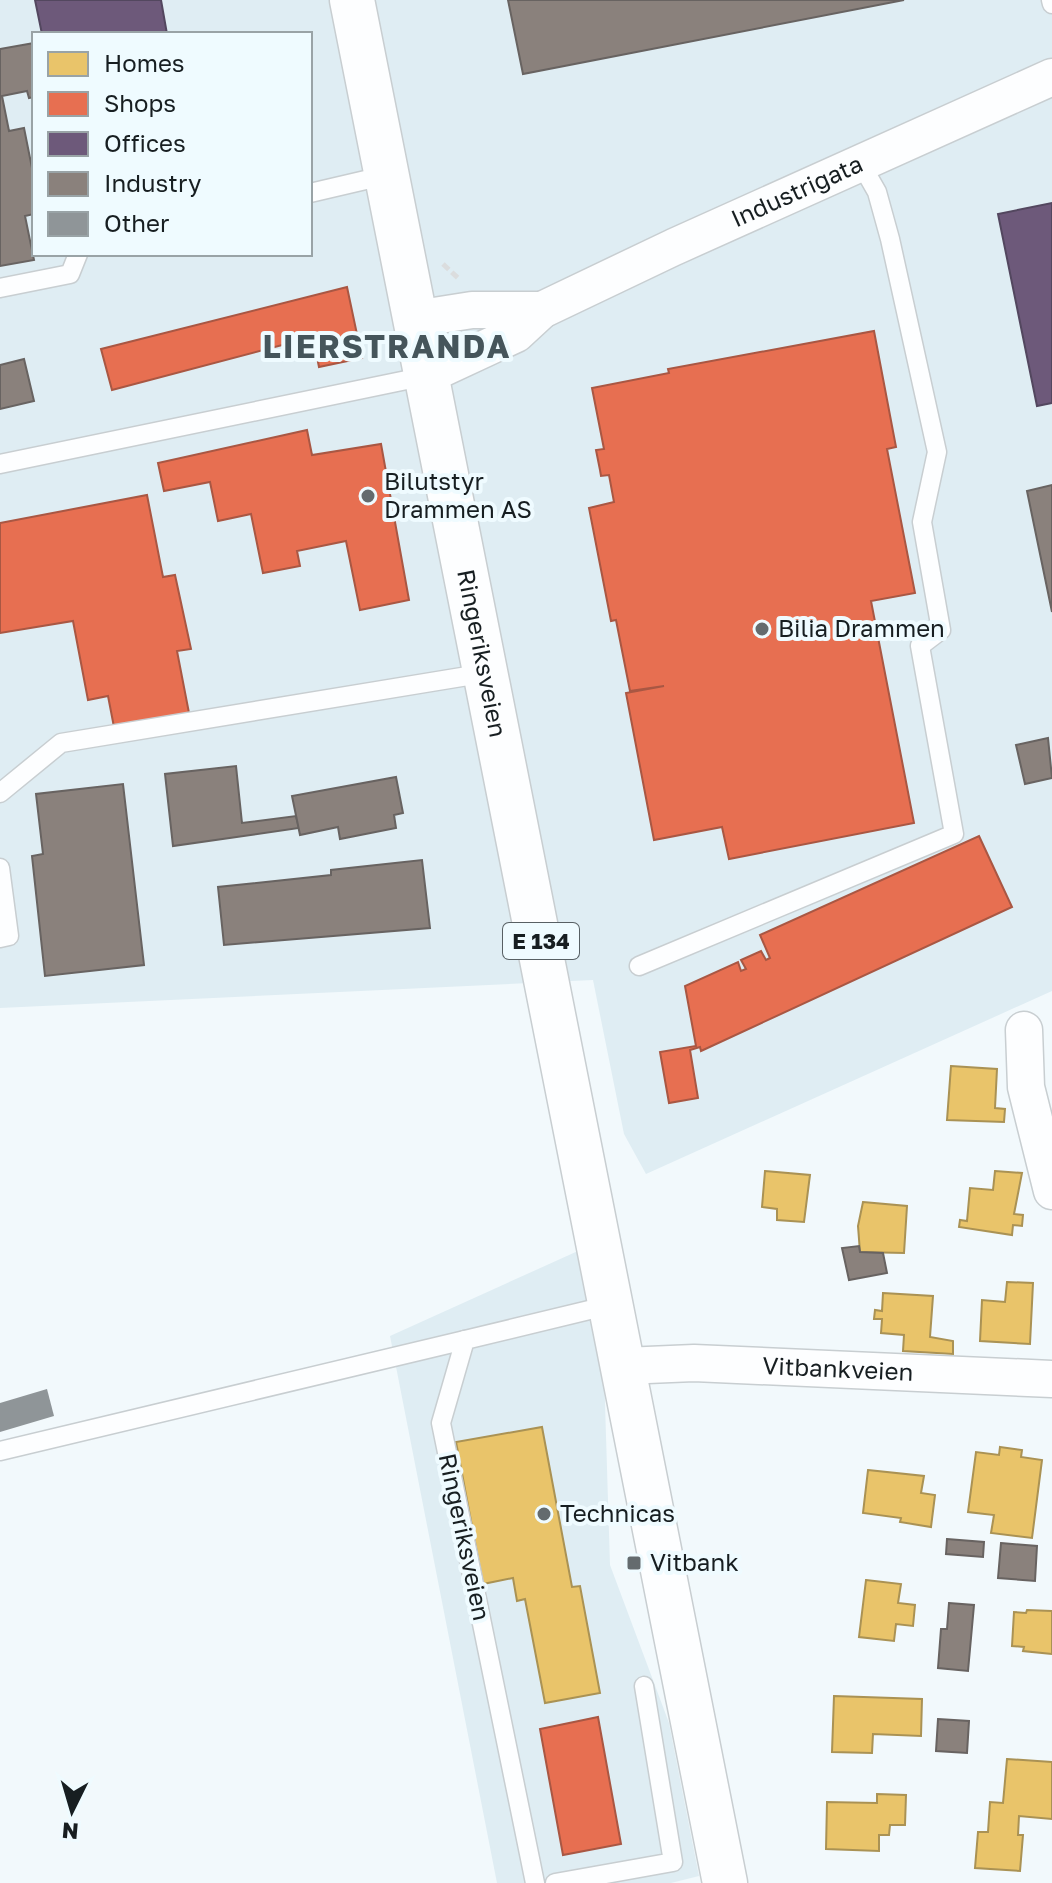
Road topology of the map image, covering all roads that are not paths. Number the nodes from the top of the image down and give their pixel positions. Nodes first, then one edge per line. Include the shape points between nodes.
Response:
1 (352, 0) edge
2 (1052, 77) edge
3 (861, 164) junction
4 (387, 175) junction
5 (312, 193) edge
6 (77, 256) edge
7 (0, 288) edge
8 (542, 310) junction
9 (415, 319) junction
10 (426, 376) junction
11 (0, 464) edge
12 (486, 673) junction
13 (0, 793) edge
14 (0, 868) edge
15 (0, 938) edge
16 (639, 966) dead end
17 (1024, 1030) dead end
18 (1052, 1191) edge
19 (612, 1305) junction
20 (465, 1340) junction
21 (624, 1366) junction
22 (1052, 1379) edge
23 (0, 1451) edge
24 (644, 1686) dead end
25 (535, 1883) edge
26 (555, 1883) edge
27 (725, 1883) edge

1 - 4 highway, Ringeriksveien / E 134
2 - 3 street, Industrigata
3 - 8 street, Industrigata
3 - 16 lane via 877,192 890,239 937,452 922,522 941,630 920,646 954,834
4 - 5 lane
4 - 9 highway, Ringeriksveien / E 134
6 - 7 lane via 70,274
8 - 9 street, Industrigata via 472,310
8 - 10 street, Industrigata via 516,334
9 - 10 highway, Ringeriksveien / E 134
10 - 11 lane
10 - 12 highway, Ringeriksveien / E 134
12 - 13 lane via 61,743
12 - 19 highway, Ringeriksveien / E 134
14 - 15 lane via 9,936
17 - 18 street via 1026,1087
19 - 20 lane
19 - 21 highway, Ringeriksveien / E 134
20 - 23 lane
20 - 25 lane, Ringeriksveien via 441,1423
21 - 22 street, Vitbankveien via 694,1363
21 - 27 highway, Ringeriksveien / E 134
24 - 26 lane via 673,1862

